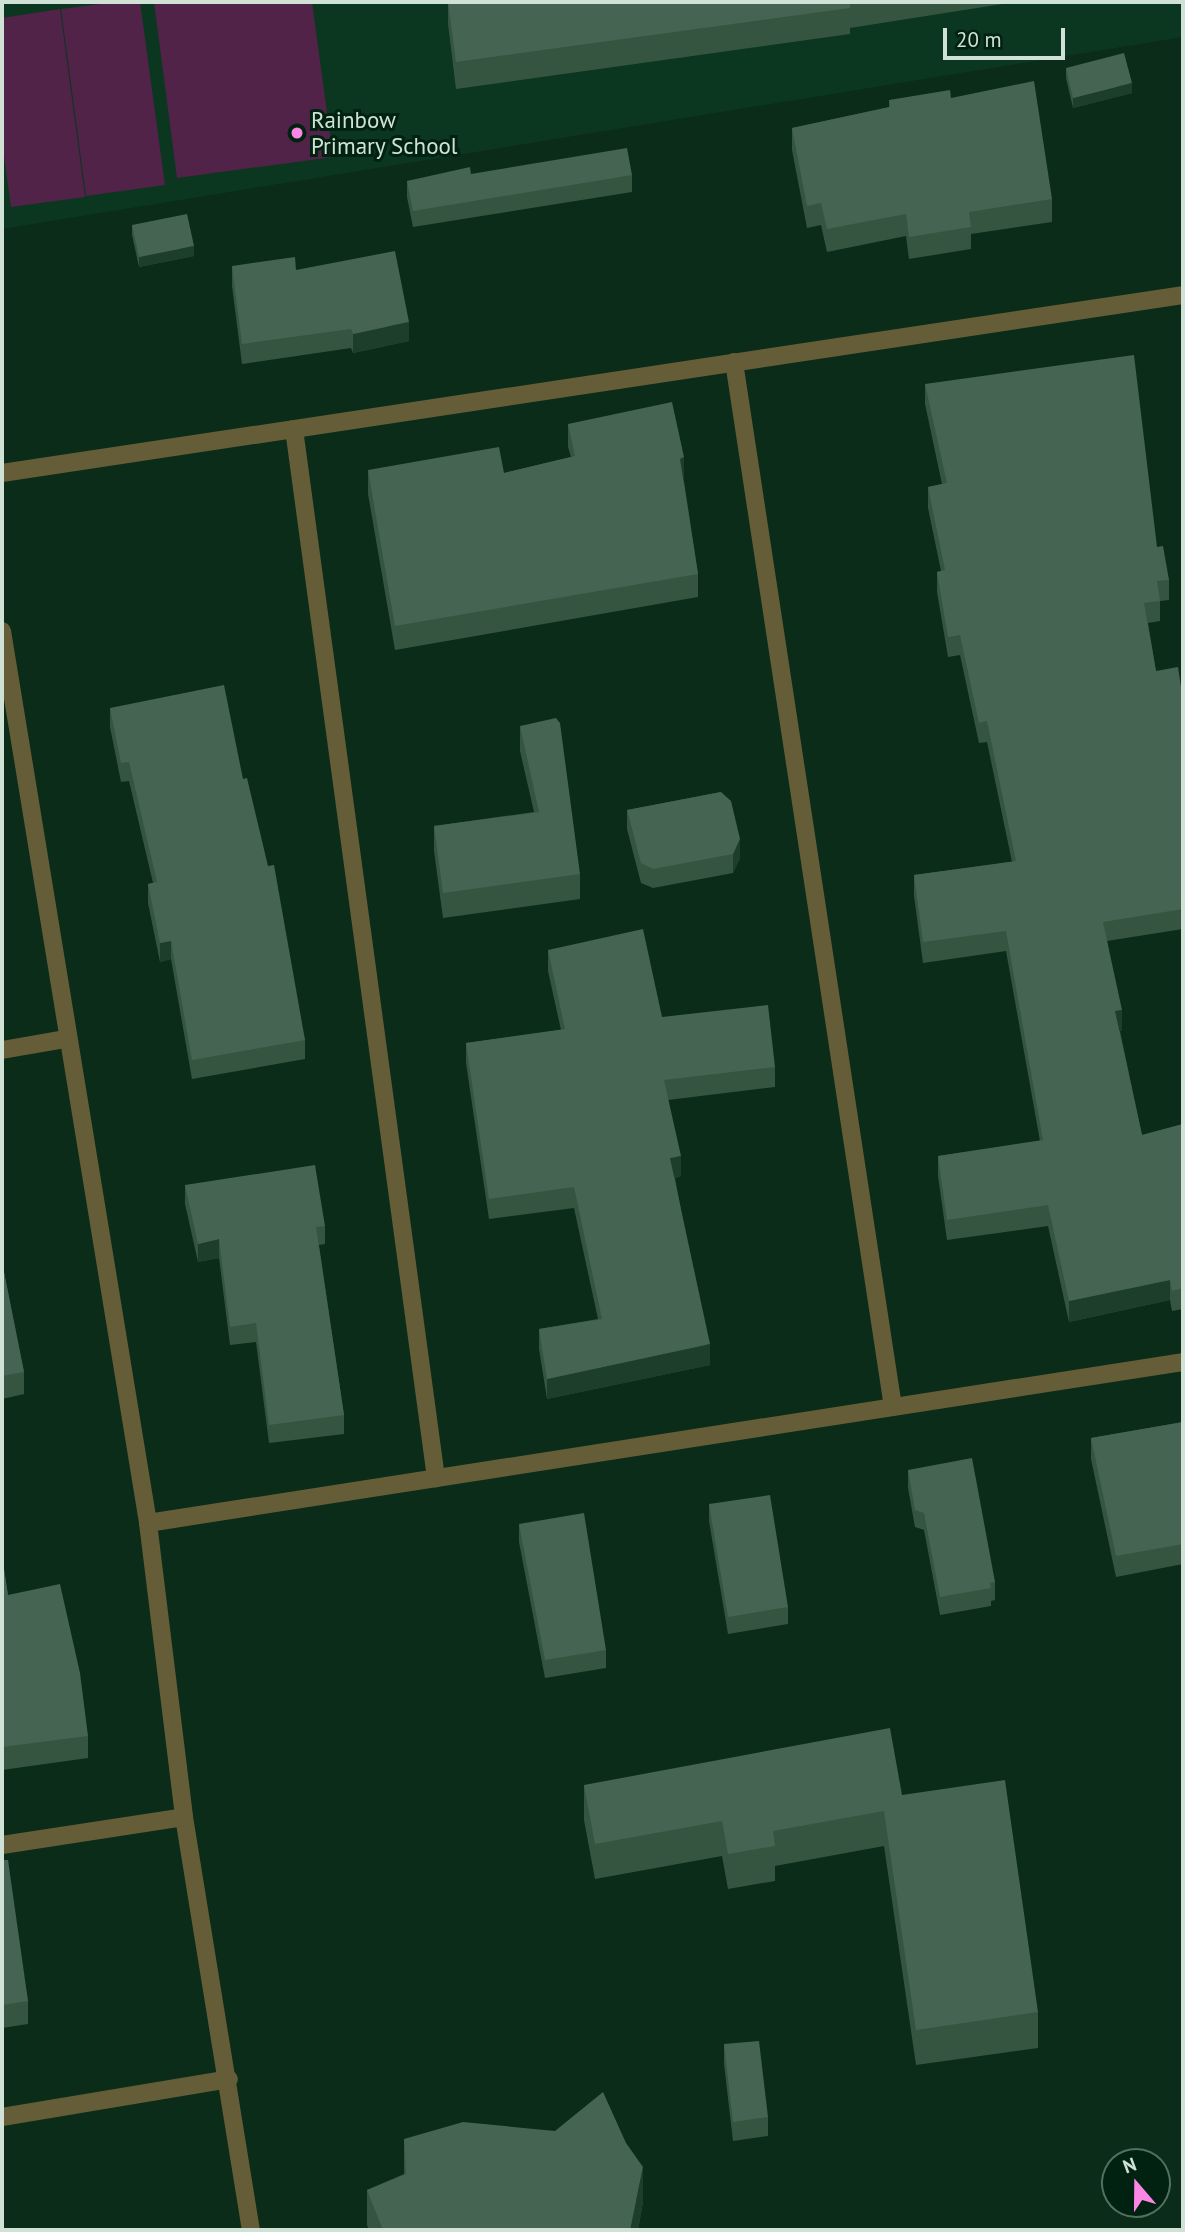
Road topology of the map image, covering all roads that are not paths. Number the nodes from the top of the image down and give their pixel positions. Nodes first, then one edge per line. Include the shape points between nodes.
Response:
1 (1183, 295) edge
2 (734, 362) junction
3 (295, 429) junction
4 (2, 473) edge
5 (2, 631) edge
6 (10, 733) edge
7 (66, 1039) junction
8 (2, 1050) edge
9 (1183, 1362) edge
10 (893, 1407) junction
11 (436, 1478) junction
12 (148, 1523) junction
13 (184, 1817) junction
14 (2, 1845) edge
15 (229, 2079) junction
16 (2, 2117) edge
17 (251, 2230) edge

1 - 2 street
2 - 3 street
2 - 10 street
3 - 4 street
3 - 11 street
5 - 6 street
6 - 7 street
7 - 8 street
7 - 12 street
9 - 10 street
10 - 11 street
11 - 12 street
12 - 13 street
13 - 14 street
13 - 15 street
15 - 16 street
15 - 17 street

